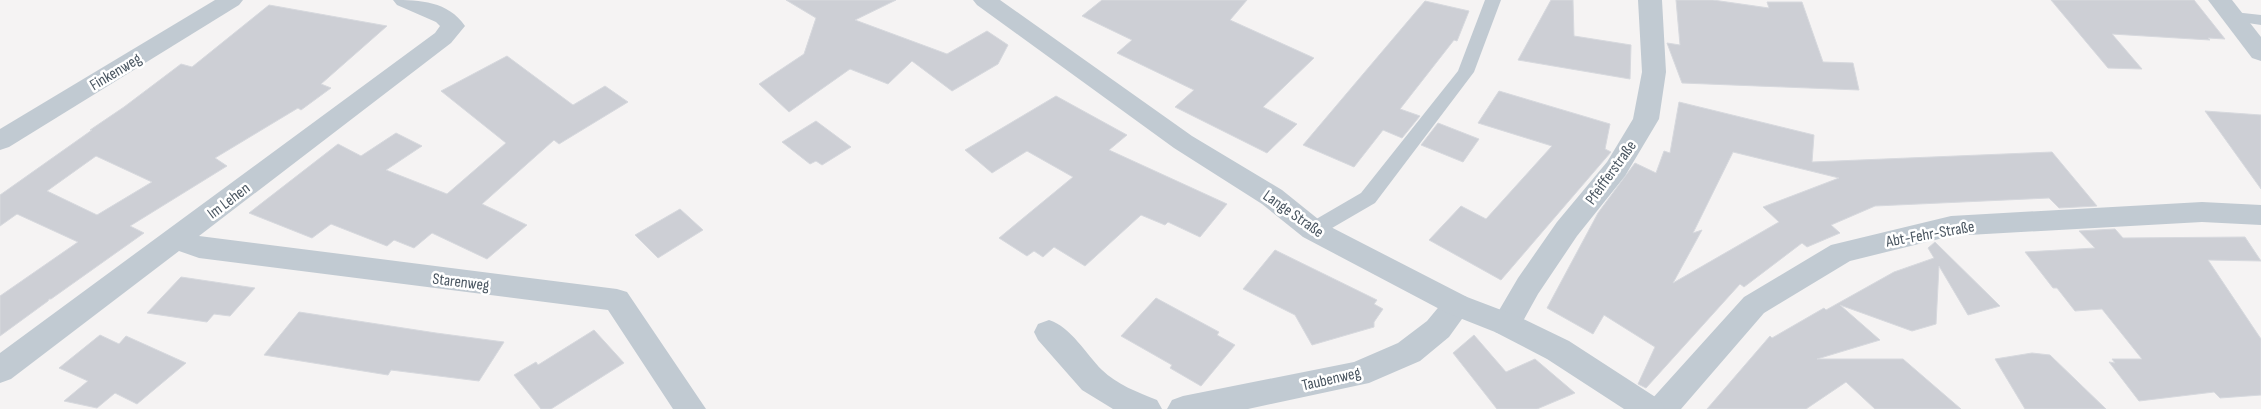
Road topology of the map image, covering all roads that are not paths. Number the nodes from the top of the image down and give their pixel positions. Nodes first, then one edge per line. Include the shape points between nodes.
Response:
1 (231, 0) edge
2 (405, 0) edge
3 (985, 0) edge
4 (1493, 0) edge
5 (1650, 0) edge
6 (2227, 9) edge
7 (2261, 20) edge
8 (2261, 52) edge
9 (0, 141) edge
10 (2261, 215) edge
11 (1314, 230) junction
12 (177, 238) junction
13 (1457, 305) junction
14 (1506, 324) junction
15 (1049, 332) dead end
16 (0, 370) edge
17 (690, 409) edge
18 (1146, 409) edge
19 (1183, 409) edge
20 (1649, 409) edge
21 (1662, 409) edge

1 - 9 street, Finkenweg
2 - 12 street, Im Lehen via 444,17 453,26 443,38
3 - 11 street, Lange Straße via 1115,95 1272,197
4 - 11 lane via 1466,72 1368,198
5 - 14 street, Pfeifferstraße via 1654,72 1646,119 1616,168 1567,229 1528,286
6 - 7 lane
6 - 8 street
10 - 21 street, Abt-Fehr-Straße via 2202,212 1952,226 1841,253 1754,305
11 - 13 street, Lange Straße
12 - 16 street, Im Lehen
12 - 17 street, Starenweg via 200,248 617,300
13 - 14 street, Lange Straße
13 - 19 street, Taubenweg via 1438,329 1409,352 1358,374
14 - 20 street, Lange Straße via 1558,350
15 - 18 street via 1093,381

